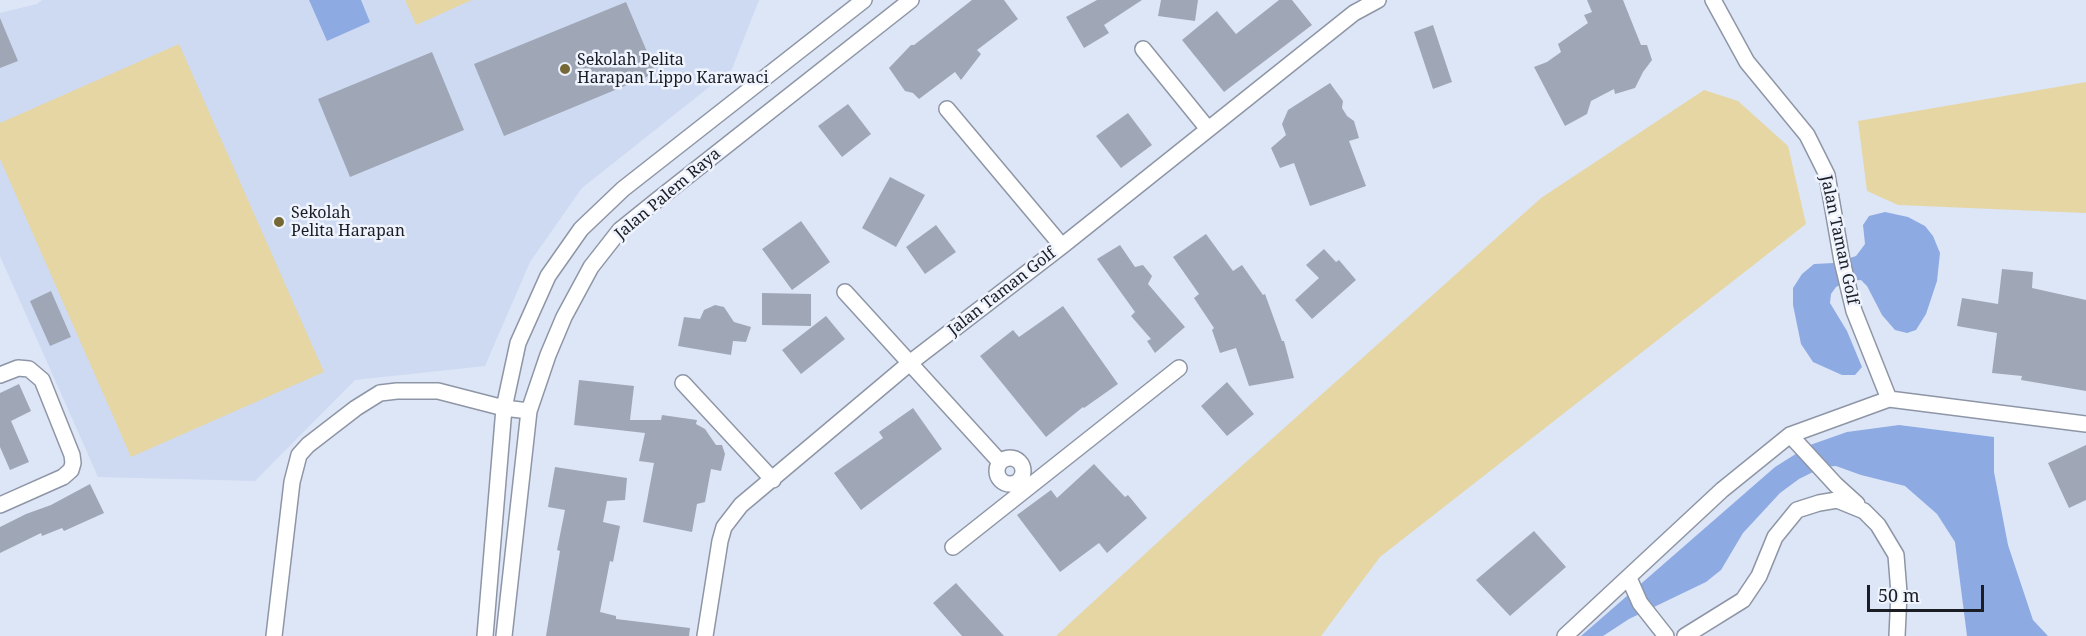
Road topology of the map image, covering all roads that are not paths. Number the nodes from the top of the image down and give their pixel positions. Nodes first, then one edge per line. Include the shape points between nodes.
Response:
1 (864, 0) edge
2 (911, 0) edge
3 (1378, 0) edge
4 (1713, 0) edge
5 (1143, 49) dead end
6 (946, 110) dead end
7 (1208, 129) junction
8 (1062, 246) junction
9 (845, 292) dead end
10 (911, 363) junction
11 (1179, 368) dead end
12 (0, 375) edge
13 (683, 383) dead end
14 (1889, 399) junction
15 (504, 408) junction
16 (529, 411) junction
17 (2086, 424) edge
18 (1795, 440) junction
19 (773, 480) junction
20 (1022, 485) junction
21 (0, 505) edge
22 (1864, 511) junction
23 (953, 547) dead end
24 (1631, 583) junction
25 (274, 636) edge
26 (484, 636) edge
27 (504, 636) edge
28 (705, 636) edge
29 (1565, 636) edge
30 (1666, 636) edge
31 (1685, 636) edge
32 (1897, 636) edge

1 - 15 street, Jalan Palem Raya via 623,189 581,229 548,276 518,343
2 - 16 street, Jalan Palem Raya via 620,230 591,267 564,317
3 - 7 street, Jalan Taman Golf via 1354,13
4 - 14 street, Jalan Taman Golf via 1747,62 1807,135 1827,175 1854,311
5 - 7 street
6 - 8 street
7 - 8 street, Jalan Taman Golf
8 - 10 street, Jalan Taman Golf
9 - 10 street
10 - 19 street, Jalan Taman Golf
10 - 20 street via 1000,462 997,473 1003,482
11 - 20 street
12 - 21 street via 18,368 29,369 42,380 73,463 63,477
13 - 19 street
14 - 17 street
14 - 18 street
15 - 16 street
15 - 25 street via 438,391 380,393 308,445 299,455 292,482
15 - 26 street, Jalan Palem Raya
16 - 27 street, Jalan Palem Raya
18 - 22 street
18 - 24 street via 1722,489
19 - 28 street, Jalan Taman Golf via 741,505 724,527
20 - 23 street
22 - 31 street via 1838,500 1797,510 1775,537 1759,576 1743,600
22 - 32 street via 1878,525 1896,555
24 - 29 street
24 - 30 street via 1640,603

